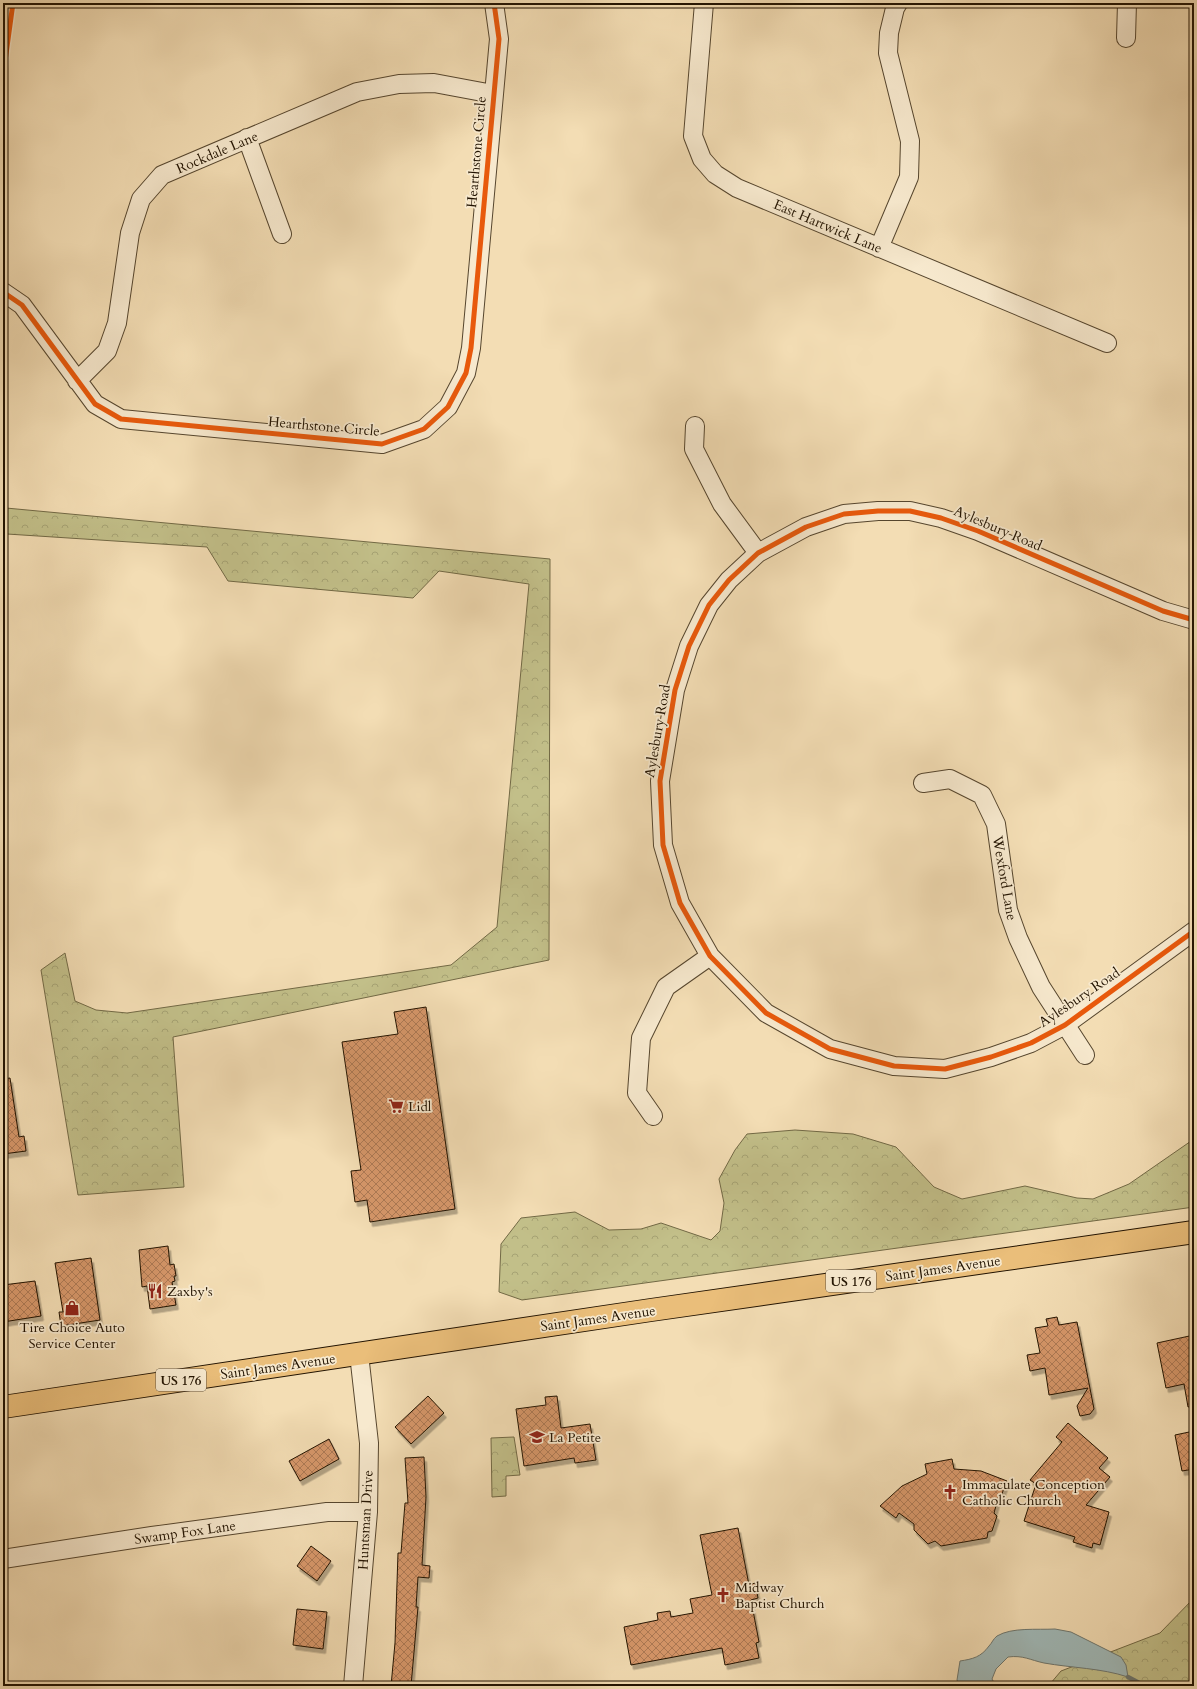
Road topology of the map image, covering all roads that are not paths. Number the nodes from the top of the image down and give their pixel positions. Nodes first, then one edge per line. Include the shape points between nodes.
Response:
1 (494, 3) edge
2 (704, 3) edge
3 (898, 3) edge
4 (1127, 3) edge
5 (1126, 38) dead end
6 (493, 94) junction
7 (247, 138) junction
8 (282, 234) dead end
9 (879, 248) junction
10 (3, 292) edge
11 (1107, 343) dead end
12 (77, 381) junction
13 (695, 426) dead end
14 (758, 553) junction
15 (1194, 620) edge
16 (923, 783) dead end
17 (1194, 932) edge
18 (710, 956) junction
19 (1065, 1025) junction
20 (1085, 1055) dead end
21 (653, 1116) dead end
22 (1194, 1232) edge
23 (359, 1354) junction
24 (3, 1407) edge
25 (368, 1512) junction
26 (3, 1559) edge
27 (353, 1686) edge

1 - 6 street, Hearthstone Circle via 500,39
2 - 9 street, East Hartwick Lane via 693,136 702,159 715,174 737,188
3 - 9 street via 894,8 889,33 888,53 910,141 909,177
4 - 5 street
6 - 7 street, Rockdale Lane via 434,83 399,84 357,92
6 - 12 street, Hearthstone Circle via 466,373 448,407 424,429 382,444 121,419 95,404
7 - 8 street
7 - 12 street, Rockdale Lane via 162,175 141,199 130,233 117,323 108,351
9 - 11 street, East Hartwick Lane
10 - 12 street, Hearthstone Circle via 22,305
13 - 14 street via 694,450 722,504
14 - 15 street, Aylesbury Road via 806,527 844,514 910,511 941,518 978,531 1163,611
14 - 18 street, Aylesbury Road via 729,580 709,605 689,646 674,690 660,781 663,845 680,903
16 - 19 street, Wexford Lane via 950,779 982,795 996,824 1008,910 1018,938 1041,987
17 - 19 street, Aylesbury Road
18 - 19 street, Aylesbury Road via 766,1013 830,1049 894,1066 945,1068 991,1057 1031,1043
18 - 21 street via 666,987 641,1038 637,1093
19 - 20 street, Wexford Lane
22 - 23 main road, Saint James Avenue / US 176
23 - 24 main road, Saint James Avenue / US 176
23 - 25 street, Huntsman Drive via 368,1443
25 - 26 street, Swamp Fox Lane via 327,1512
25 - 27 street, Huntsman Drive

